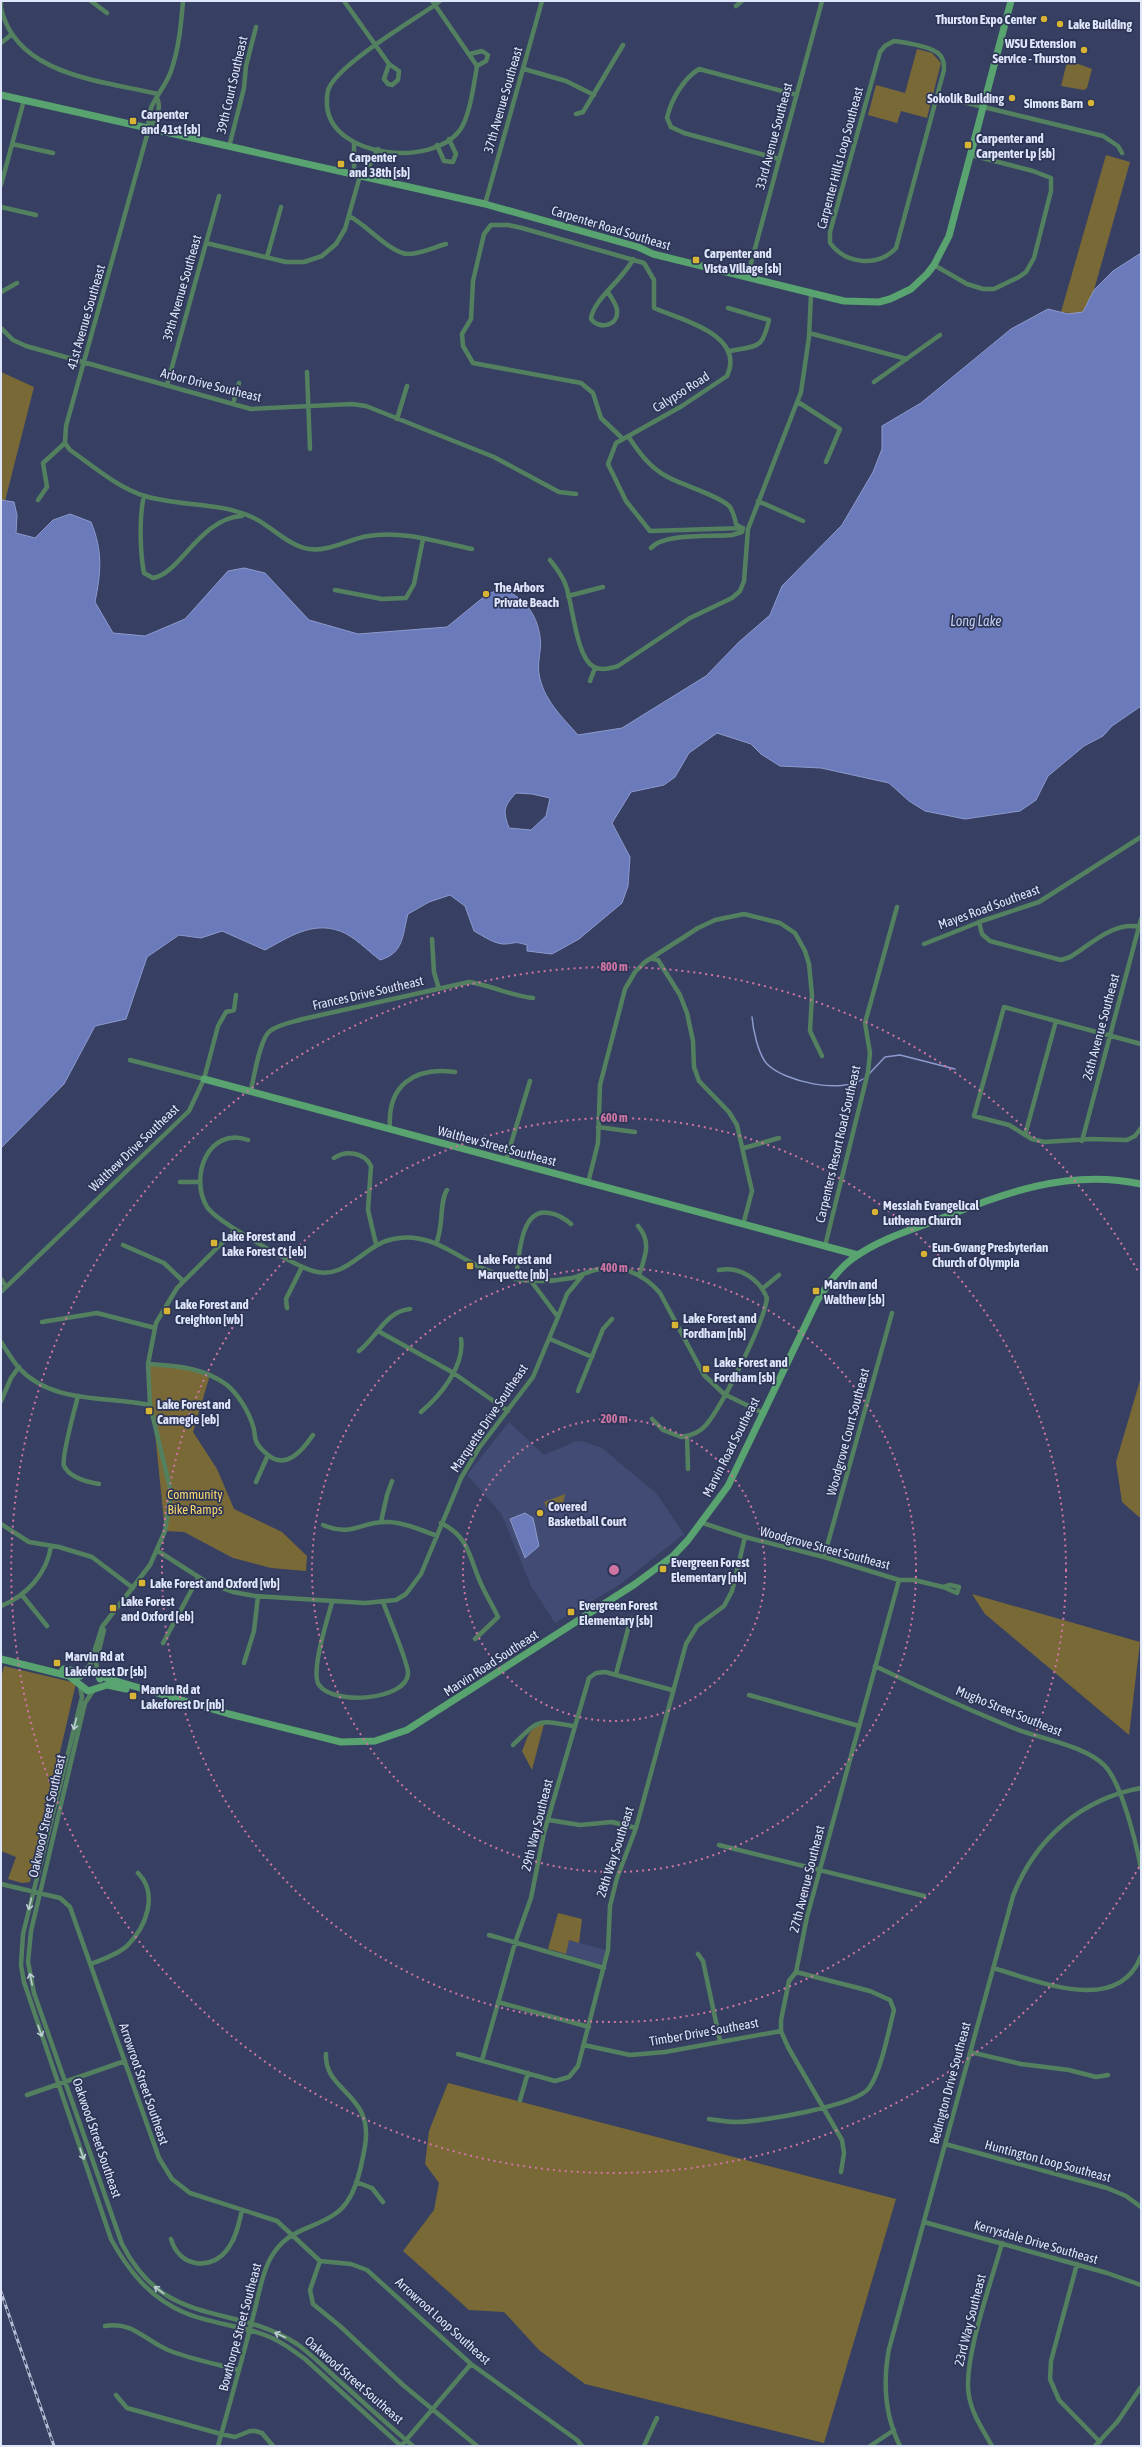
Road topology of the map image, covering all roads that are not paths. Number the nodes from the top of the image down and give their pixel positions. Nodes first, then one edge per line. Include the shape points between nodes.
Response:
1 (1, 1) edge
2 (91, 1) edge
3 (183, 1) edge
4 (344, 1) edge
5 (440, 1) edge
6 (542, 1) edge
7 (742, 1) edge
8 (822, 1) edge
9 (1011, 1) edge
10 (434, 3) edge
11 (1, 5) edge
12 (736, 6) dead end
13 (1, 8) edge
14 (107, 13) dead end
15 (256, 27) dead end
16 (12, 34) junction
17 (1, 43) edge
18 (623, 45) dead end
19 (376, 46) junction
20 (470, 54) junction
21 (389, 64) dead end
22 (477, 66) junction
23 (524, 69) junction
24 (594, 94) junction
25 (1, 95) edge
26 (796, 95) junction
27 (158, 96) junction
28 (938, 96) junction
29 (24, 100) junction
30 (983, 108) junction
31 (576, 114) dead end
32 (149, 128) junction
33 (449, 139) junction
34 (354, 143) junction
35 (12, 144) junction
36 (437, 146) junction
37 (229, 147) junction
38 (378, 149) junction
39 (53, 153) dead end
40 (1122, 153) dead end
41 (971, 155) junction
42 (779, 159) junction
43 (360, 176) junction
44 (1, 186) edge
45 (219, 196) dead end
46 (484, 204) junction
47 (1, 207) edge
48 (281, 208) dead end
49 (36, 215) dead end
50 (349, 216) junction
51 (206, 243) junction
52 (446, 244) dead end
53 (267, 257) junction
54 (633, 259) junction
55 (934, 265) junction
56 (747, 278) junction
57 (17, 283) dead end
58 (1, 292) edge
59 (608, 292) junction
60 (811, 294) junction
61 (728, 308) dead end
62 (1, 328) edge
63 (809, 333) junction
64 (940, 335) dead end
65 (730, 351) junction
66 (907, 359) junction
67 (84, 362) junction
68 (307, 372) dead end
69 (874, 382) dead end
70 (239, 383) dead end
71 (167, 385) junction
72 (407, 386) dead end
73 (798, 402) junction
74 (233, 404) junction
75 (310, 405) junction
76 (397, 418) junction
77 (628, 436) junction
78 (623, 439) junction
79 (65, 442) junction
80 (310, 448) dead end
81 (826, 462) dead end
82 (576, 494) dead end
83 (144, 496) junction
84 (38, 500) dead end
85 (758, 501) junction
86 (243, 516) junction
87 (804, 520) dead end
88 (746, 529) junction
89 (423, 539) junction
90 (651, 548) dead end
91 (472, 549) dead end
92 (550, 560) dead end
93 (603, 587) dead end
94 (335, 590) dead end
95 (568, 596) junction
96 (595, 668) junction
97 (590, 681) dead end
98 (1141, 837) edge
99 (897, 907) dead end
100 (1141, 919) edge
101 (979, 922) junction
102 (1139, 927) junction
103 (432, 939) dead end
104 (924, 944) dead end
105 (653, 959) junction
106 (438, 989) junction
107 (236, 995) dead end
108 (533, 998) dead end
109 (1056, 1021) junction
110 (1110, 1036) junction
111 (1141, 1044) edge
112 (822, 1056) dead end
113 (130, 1060) dead end
114 (455, 1072) dead end
115 (204, 1079) junction
116 (530, 1080) dead end
117 (251, 1090) junction
118 (598, 1127) junction
119 (390, 1128) junction
120 (1141, 1128) edge
121 (635, 1132) dead end
122 (1025, 1135) junction
123 (779, 1138) dead end
124 (248, 1140) dead end
125 (1082, 1140) junction
126 (744, 1148) junction
127 (334, 1158) dead end
128 (506, 1160) junction
129 (180, 1182) dead end
130 (200, 1182) junction
131 (588, 1183) junction
132 (1141, 1184) edge
133 (447, 1190) dead end
134 (571, 1224) dead end
135 (743, 1225) junction
136 (638, 1226) dead end
137 (235, 1230) junction
138 (376, 1244) junction
139 (436, 1244) junction
140 (123, 1245) dead end
141 (825, 1246) junction
142 (858, 1255) junction
143 (302, 1266) junction
144 (719, 1270) dead end
145 (583, 1275) junction
146 (639, 1276) junction
147 (779, 1276) dead end
148 (516, 1278) junction
149 (1, 1279) edge
150 (183, 1281) junction
151 (531, 1281) junction
152 (6, 1287) junction
153 (762, 1289) junction
154 (1, 1292) edge
155 (287, 1308) dead end
156 (410, 1309) dead end
157 (892, 1313) dead end
158 (558, 1317) junction
159 (612, 1319) dead end
160 (42, 1322) dead end
161 (155, 1328) junction
162 (378, 1331) junction
163 (461, 1339) dead end
164 (550, 1339) junction
165 (1, 1342) edge
166 (359, 1351) dead end
167 (592, 1357) junction
168 (148, 1364) junction
169 (19, 1368) junction
170 (452, 1372) junction
171 (578, 1391) dead end
172 (724, 1394) junction
173 (78, 1396) junction
174 (1, 1402) edge
175 (150, 1404) junction
176 (508, 1411) junction
177 (421, 1412) dead end
178 (763, 1413) junction
179 (652, 1419) dead end
180 (313, 1435) dead end
181 (686, 1436) junction
182 (268, 1455) junction
183 (688, 1469) dead end
184 (392, 1481) dead end
185 (256, 1482) dead end
186 (99, 1484) dead end
187 (381, 1522) junction
188 (441, 1523) junction
189 (703, 1523) junction
190 (1, 1524) edge
191 (323, 1525) dead end
192 (437, 1536) junction
193 (745, 1537) junction
194 (51, 1546) junction
195 (158, 1551) junction
196 (824, 1557) junction
197 (198, 1578) junction
198 (898, 1580) junction
199 (943, 1587) dead end
200 (132, 1588) junction
201 (22, 1595) junction
202 (258, 1596) junction
203 (332, 1602) junction
204 (383, 1602) junction
205 (1, 1606) edge
206 (631, 1618) dead end
207 (106, 1623) junction
208 (48, 1626) dead end
209 (475, 1639) dead end
210 (163, 1643) dead end
211 (1, 1655) edge
212 (1, 1659) edge
213 (244, 1663) dead end
214 (875, 1666) junction
215 (84, 1671) junction
216 (616, 1674) junction
217 (99, 1675) junction
218 (80, 1685) junction
219 (95, 1689) junction
220 (672, 1690) junction
221 (749, 1695) dead end
222 (184, 1701) junction
223 (573, 1726) junction
224 (859, 1726) junction
225 (513, 1745) dead end
226 (1141, 1788) edge
227 (1119, 1793) junction
228 (549, 1820) junction
229 (636, 1828) junction
230 (719, 1845) dead end
231 (1141, 1868) edge
232 (820, 1870) junction
233 (138, 1873) dead end
234 (1, 1884) edge
235 (33, 1891) junction
236 (40, 1893) junction
237 (924, 1896) dead end
238 (489, 1935) dead end
239 (515, 1943) junction
240 (698, 1954) dead end
241 (1141, 1956) edge
242 (91, 1964) junction
243 (604, 1968) junction
244 (992, 1968) junction
245 (796, 1972) junction
246 (498, 2002) junction
247 (589, 2027) junction
248 (781, 2031) junction
249 (720, 2041) junction
250 (584, 2044) junction
251 (970, 2052) junction
252 (326, 2054) dead end
253 (458, 2054) dead end
254 (482, 2060) junction
255 (125, 2061) junction
256 (528, 2074) junction
257 (1108, 2075) dead end
258 (65, 2082) junction
259 (58, 2084) junction
260 (27, 2095) dead end
261 (520, 2100) dead end
262 (824, 2107) junction
263 (708, 2119) dead end
264 (945, 2144) junction
265 (841, 2172) dead end
266 (356, 2182) junction
267 (383, 2202) dead end
268 (1141, 2207) edge
269 (242, 2210) junction
270 (924, 2222) junction
271 (291, 2234) junction
272 (171, 2239) dead end
273 (1002, 2243) junction
274 (320, 2261) junction
275 (1077, 2264) junction
276 (1141, 2285) edge
277 (251, 2325) junction
278 (105, 2326) dead end
279 (249, 2331) junction
280 (471, 2364) junction
281 (239, 2370) junction
282 (1141, 2387) edge
283 (116, 2396) dead end
284 (432, 2410) junction
285 (657, 2418) dead end
286 (894, 2430) junction
287 (222, 2434) junction
288 (406, 2441) junction
289 (1100, 2442) junction
290 (218, 2446) edge
291 (273, 2446) edge
292 (401, 2446) edge
293 (413, 2446) edge
294 (477, 2446) edge
295 (582, 2446) edge
296 (644, 2446) edge
297 (870, 2446) edge
298 (900, 2446) edge
299 (992, 2446) edge
300 (1095, 2446) edge

1 - 11 street
2 - 14 street
3 - 27 street, 41st Avenue Southeast via 179,45 170,74
4 - 19 street
5 - 10 street
6 - 23 street, 37th Avenue Southeast
7 - 12 street
8 - 26 street, 33rd Avenue Southeast
9 - 30 street, Carpenter Road Southeast
10 - 19 street
10 - 20 street
13 - 16 street
15 - 37 street, 39th Court Southeast
16 - 17 street
16 - 27 street via 38,60 51,67
18 - 24 street
19 - 21 street
19 - 34 street via 342,71 329,87 326,98 332,122 340,133
20 - 22 street
20 - 22 street via 482,51 488,55 486,61
22 - 33 street via 463,125
23 - 24 street via 566,81
23 - 46 street, 37th Avenue Southeast
24 - 31 street via 583,112
25 - 29 street, Carpenter Road Southeast
26 - 42 street, 33rd Avenue Southeast
26 - 42 street via 699,69 691,74 669,109 667,118 672,127 684,133
27 - 32 street, 41st Avenue Southeast via 153,101 148,121
28 - 28 street, Carpenter Hills Loop Southeast via 944,70 939,53 906,42 894,41 885,46 880,52 830,232 830,243 846,256 866,261 880,260 896,248
28 - 30 street
29 - 32 street, Carpenter Road Southeast
29 - 35 street
30 - 40 street via 1103,136 1115,143
30 - 41 street, Carpenter Road Southeast
32 - 37 street, Carpenter Road Southeast
32 - 67 street, 41st Avenue Southeast
33 - 36 street
33 - 36 street via 456,154 452,162 444,161
34 - 38 street
34 - 43 street via 354,169
35 - 39 street
35 - 44 street
36 - 38 street via 416,153 401,154
37 - 43 street, Carpenter Road Southeast
38 - 43 street via 367,170
41 - 55 street, Carpenter Road Southeast via 948,236
41 - 55 street via 1033,170 1051,178 1051,191 1034,258 1026,272 990,290 967,284
42 - 56 street, 33rd Avenue Southeast
43 - 46 street, Carpenter Road Southeast
43 - 50 street
45 - 51 street, 39th Avenue Southeast
46 - 56 street, Carpenter Road Southeast via 638,247 653,254
47 - 49 street
48 - 53 street
50 - 52 street via 363,223 402,253 413,253
50 - 53 street via 336,244 322,256 304,262 286,262
51 - 53 street
51 - 71 street, 39th Avenue Southeast
54 - 59 street
54 - 65 street via 644,263 654,280 654,308 715,335
54 - 78 street via 522,228 508,225 491,226 484,234 473,281 471,319 462,334 463,346 472,363 581,383 593,392 601,418
55 - 60 street, Carpenter Road Southeast via 911,289 879,302 856,303
56 - 60 street, Carpenter Road Southeast
57 - 58 street
59 - 59 street via 592,313 591,319 595,324 604,327 616,318 617,311
60 - 63 street
61 - 65 street via 769,320 765,339 758,345
62 - 67 street, Arbor Drive Southeast via 13,340 26,346
63 - 66 street
63 - 73 street via 803,385
64 - 66 street
65 - 77 street, Calypso Road via 731,363 727,376 682,406
66 - 69 street
67 - 71 street, Arbor Drive Southeast
67 - 79 street, 41st Avenue Southeast via 66,426
68 - 75 street
70 - 74 street
71 - 74 street, Arbor Drive Southeast
72 - 76 street
73 - 81 street via 840,428
73 - 85 street
74 - 75 street, Arbor Drive Southeast via 257,410
75 - 76 street, Arbor Drive Southeast via 360,404
75 - 80 street
76 - 82 street, Arbor Drive Southeast via 494,457 559,492
77 - 78 street, Calypso Road
77 - 88 street via 638,451 658,471 724,502 733,512 736,524
78 - 88 street via 613,447 608,464 626,502 650,531
79 - 83 street via 76,454 132,491
79 - 84 street via 43,463 47,487
83 - 86 street via 212,506
83 - 86 street via 141,517 142,560 144,573 153,578 164,573 202,535 220,522 233,516
85 - 87 street
85 - 88 street
86 - 89 street via 254,518 293,543 310,550 380,535 405,535
88 - 90 street via 732,535 669,538 656,542
88 - 96 street via 744,581 736,596 690,618 618,666 607,669
89 - 91 street
89 - 94 street via 414,584 406,598 370,598
92 - 95 street via 564,582
93 - 95 street
95 - 96 street via 582,653
96 - 97 street
98 - 101 street, Mayes Road Southeast via 1052,895
99 - 141 street, Carpenters Resort Road Southeast via 865,1022 870,1053 868,1072
100 - 102 street, 26th Avenue Southeast
101 - 102 street via 982,934 990,941 1061,960 1118,927
101 - 104 street, Mayes Road Southeast
102 - 110 street, 26th Avenue Southeast
103 - 106 street
105 - 112 street via 698,928 736,914 768,919 789,928 800,942 809,964 812,995 810,1031
105 - 118 street via 648,960 635,972 625,989 600,1085
105 - 126 street via 658,960 684,1003 692,1030 694,1066 699,1081 732,1115
106 - 108 street, Frances Drive Southeast via 469,982
106 - 117 street, Frances Drive Southeast via 303,1019 269,1031 261,1049
107 - 115 street, Walthew Drive Southeast via 234,1010 226,1012 218,1026
109 - 110 street
109 - 122 street
109 - 122 street via 1004,1007 974,1116 1009,1125
110 - 111 street
110 - 125 street, 26th Avenue Southeast
113 - 115 street, Walthew Street Southeast
114 - 119 street via 442,1070 423,1074 402,1084 391,1104
115 - 117 street, Walthew Street Southeast
115 - 152 street, Walthew Drive Southeast via 189,1111
116 - 128 street
117 - 119 street, Walthew Street Southeast
118 - 121 street
118 - 131 street via 598,1143
119 - 128 street, Walthew Street Southeast
120 - 125 street via 1135,1136 1127,1140
122 - 125 street via 1044,1142
123 - 126 street
124 - 130 street via 233,1136 219,1142 206,1156
126 - 135 street via 752,1192
127 - 138 street via 342,1153 353,1153 365,1158 371,1166 368,1210
128 - 131 street, Walthew Street Southeast
129 - 130 street
130 - 137 street via 202,1196 208,1208
131 - 135 street, Walthew Street Southeast
132 - 142 street, Marvin Road Southeast via 1089,1178 1026,1187 901,1234
133 - 139 street via 443,1196 442,1226
134 - 148 street via 564,1217 547,1212 535,1214 530,1218 525,1230
135 - 141 street, Walthew Street Southeast
136 - 146 street via 648,1244
137 - 143 street
137 - 150 street
138 - 139 street via 410,1237
138 - 143 street via 346,1267 332,1274
139 - 148 street via 482,1268
140 - 150 street via 164,1263
141 - 142 street, Walthew Street Southeast
142 - 178 street, Marvin Road Southeast via 836,1274 817,1301
143 - 155 street via 286,1299
144 - 153 street via 732,1269 745,1273
145 - 146 street via 604,1268 615,1268
145 - 151 street via 553,1281
145 - 158 street, Marquette Drive Southeast via 568,1294
146 - 172 street via 653,1284 660,1292 700,1369
147 - 153 street
148 - 151 street
149 - 152 street
150 - 161 street via 165,1306
151 - 158 street
152 - 154 street, Walthew Drive Southeast
153 - 172 street via 767,1298 764,1311
156 - 162 street via 399,1310
157 - 196 street, Woodgrove Court Southeast
158 - 164 street, Marquette Drive Southeast
159 - 167 street via 603,1329
160 - 161 street via 97,1313
161 - 168 street
162 - 166 street
162 - 170 street
163 - 170 street via 462,1354
164 - 167 street
164 - 176 street, Marquette Drive Southeast via 533,1377
165 - 169 street
167 - 171 street
168 - 175 street
168 - 182 street via 200,1371 228,1385 248,1413 256,1441
169 - 173 street via 46,1388
169 - 174 street via 11,1378
170 - 176 street
170 - 177 street via 434,1401
172 - 178 street
172 - 181 street via 705,1426
173 - 175 street
173 - 186 street via 64,1454 64,1465 70,1473 84,1481
175 - 195 street via 171,1492 166,1531
176 - 188 street, Marquette Drive Southeast via 468,1465
178 - 189 street, Marvin Road Southeast via 728,1486
179 - 181 street via 663,1430 673,1435
180 - 182 street via 298,1454 280,1462
181 - 183 street
182 - 185 street
184 - 187 street
187 - 191 street via 341,1531
187 - 192 street via 406,1525
188 - 192 street, Marquette Drive Southeast
188 - 209 street via 452,1529 464,1542 481,1585 498,1616
189 - 193 street, Woodgrove Street Southeast
189 - 222 street, Marvin Road Southeast via 673,1556 635,1584 439,1711 391,1737 364,1742 341,1742
190 - 194 street via 29,1542
192 - 204 street, Marquette Drive Southeast via 422,1574 412,1587 396,1600
193 - 196 street, Woodgrove Street Southeast
193 - 220 street, 28th Way Southeast via 732,1591 724,1606 697,1626 690,1635
194 - 200 street via 92,1557
194 - 201 street via 42,1569
195 - 197 street
195 - 200 street
196 - 198 street, Woodgrove Street Southeast
197 - 202 street via 233,1592
197 - 210 street
198 - 199 street, Woodgrove Street Southeast via 914,1580
198 - 214 street, 27th Avenue Southeast
200 - 207 street
201 - 205 street
201 - 208 street
202 - 203 street
202 - 213 street via 254,1631
203 - 204 street
203 - 204 street via 318,1661 318,1683 324,1691 345,1698 393,1692 408,1678 408,1666
206 - 216 street
207 - 215 street via 97,1639 90,1665
207 - 217 street via 96,1662
211 - 215 street via 72,1672
212 - 218 street via 69,1676
214 - 224 street, 27th Avenue Southeast
214 - 227 street, Mugho Street Southeast via 1015,1728 1090,1754 1109,1771
215 - 217 street via 92,1670
215 - 218 street via 80,1676
216 - 220 street, 29th Way Southeast
216 - 223 street, 29th Way Southeast via 596,1673 588,1678
217 - 219 street via 100,1683
217 - 222 street, Marvin Road Southeast
218 - 219 street via 88,1691
218 -> 235 street, Oakwood Street Southeast via 82,1697
219 - 222 street, Marvin Road Southeast via 103,1685 113,1686
219 - 236 street, Oakwood Street Southeast via 85,1702
220 - 229 street, 28th Way Southeast
221 - 224 street
223 - 225 street via 542,1721 533,1725
223 - 228 street, 29th Way Southeast
224 - 232 street, 27th Avenue Southeast
226 - 227 street, Bedington Drive Southeast
227 - 231 street, Mugho Street Southeast
227 - 244 street, Bedington Drive Southeast via 1090,1806 1066,1821 1032,1857 1013,1896
228 - 229 street via 580,1825 612,1822
228 - 239 street, 29th Way Southeast via 531,1898
229 - 243 street, 28th Way Southeast via 616,1878 610,1906 608,1950
230 - 232 street
232 - 237 street
232 - 245 street, 27th Avenue Southeast
233 - 242 street via 148,1884 150,1894 142,1926 126,1947
234 - 235 street, Arrowroot Street Southeast
235 - 236 street, Arrowroot Street Southeast
235 -> 259 street, Oakwood Street Southeast via 23,1934 21,1965 24,1982
236 - 242 street, Arrowroot Street Southeast via 60,1898 70,1907
258 -> 236 street, Oakwood Street Southeast via 30,1977 29,1944
238 - 239 street
239 - 243 street
239 - 246 street, 29th Way Southeast
240 - 249 street via 703,1961
241 - 244 street via 1125,1978 1110,1987 1093,1991 1074,1990
242 - 255 street, Arrowroot Street Southeast
243 - 247 street, 28th Way Southeast
244 - 251 street, Bedington Drive Southeast
245 - 248 street, 27th Avenue Southeast via 789,1981
245 - 262 street via 884,1995 890,2000 894,2010 869,2089 861,2096
246 - 247 street
246 - 254 street, 29th Way Southeast
247 - 250 street, 28th Way Southeast
248 - 249 street, Timber Drive Southeast
248 - 262 street, 27th Avenue Southeast
249 - 250 street, Timber Drive Southeast via 664,2052 630,2054
250 - 256 street, 28th Way Southeast via 578,2066 568,2077 555,2081
251 - 257 street via 1020,2064 1069,2070 1096,2077
251 - 264 street, Bedington Drive Southeast
252 - 266 street, Bowthorpe Street Southeast via 328,2070 333,2079 355,2100 364,2119 365,2145
253 - 254 street, 28th Way Southeast
254 - 256 street, 28th Way Southeast
255 - 258 street
255 - 269 street, Arrowroot Street Southeast via 159,2158 166,2170 190,2193
256 - 261 street
258 - 259 street
277 -> 258 street, Oakwood Street Southeast via 188,2307 160,2291 139,2270 122,2244
259 - 260 street
259 -> 279 street, Oakwood Street Southeast via 111,2239 134,2276 165,2303 182,2312
262 - 263 street via 754,2121
262 - 265 street, 27th Avenue Southeast via 842,2140 844,2153
264 - 268 street, Huntington Loop Southeast via 1107,2188 1126,2196
264 - 270 street, Bedington Drive Southeast
266 - 267 street via 372,2188
266 - 271 street, Bowthorpe Street Southeast via 350,2197 336,2214
269 - 271 street, Arrowroot Street Southeast via 277,2221
269 - 272 street via 229,2248 212,2261 201,2264 182,2259 174,2249
270 - 273 street, Kerrysdale Drive Southeast
270 - 286 street, Bedington Drive Southeast via 888,2357 887,2397
271 - 274 street
271 - 277 street, Bowthorpe Street Southeast via 269,2261
273 - 275 street, Kerrysdale Drive Southeast
273 - 299 street, 23rd Way Southeast via 970,2358 967,2381 972,2409
274 - 280 street, Arrowroot Loop Southeast via 351,2264 371,2272
274 - 284 street via 310,2290 313,2304
275 - 276 street, Kerrysdale Drive Southeast
275 - 289 street via 1051,2361 1050,2379 1059,2400
277 - 279 street, Bowthorpe Street Southeast
288 -> 277 street, Oakwood Street Southeast via 298,2345 282,2336
278 - 281 street via 128,2326 169,2350
279 - 281 street, Bowthorpe Street Southeast
279 - 292 street, Oakwood Street Southeast via 274,2339 305,2359
280 - 284 street
280 - 295 street, Arrowroot Loop Southeast
281 - 287 street, Bowthorpe Street Southeast
282 - 289 street via 1127,2410
283 - 287 street via 127,2408
284 - 288 street
284 - 294 street
285 - 296 street
286 - 297 street
286 - 298 street, Bedington Drive Southeast
287 - 290 street, Bowthorpe Street Southeast
287 - 291 street via 235,2437 255,2431 262,2433
288 - 292 street
288 - 293 street, Oakwood Street Southeast
289 - 300 street

